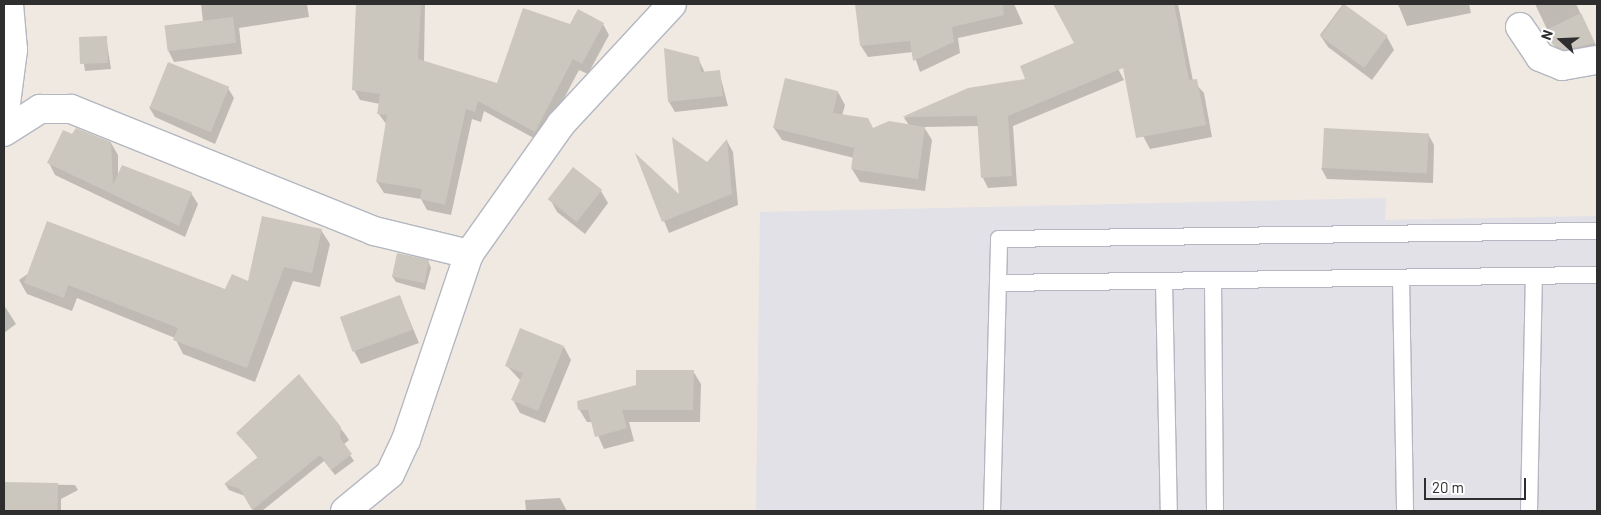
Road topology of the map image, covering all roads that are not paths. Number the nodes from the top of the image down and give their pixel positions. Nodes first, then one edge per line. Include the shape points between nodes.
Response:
1 (9, 4) edge
2 (672, 4) edge
3 (1520, 27) dead end
4 (1597, 60) edge
5 (4, 119) edge
6 (4, 132) edge
7 (1597, 231) edge
8 (469, 254) junction
9 (1597, 275) edge
10 (1534, 276) junction
11 (1401, 278) junction
12 (1212, 280) junction
13 (1164, 281) junction
14 (998, 283) junction
15 (345, 511) edge
16 (992, 511) edge
17 (1169, 511) edge
18 (1215, 511) edge
19 (1405, 511) edge
20 (1529, 511) edge

1 - 5 street via 13,50
2 - 8 street via 560,124
3 - 4 street via 1540,58 1562,66
6 - 8 street via 40,109 71,109 374,231
7 - 14 lane via 998,239
8 - 15 street via 406,440 390,474
9 - 10 lane
10 - 11 lane
10 - 20 lane
11 - 12 lane
11 - 19 lane
12 - 13 lane
12 - 18 lane
13 - 14 lane
13 - 17 lane
14 - 16 lane

